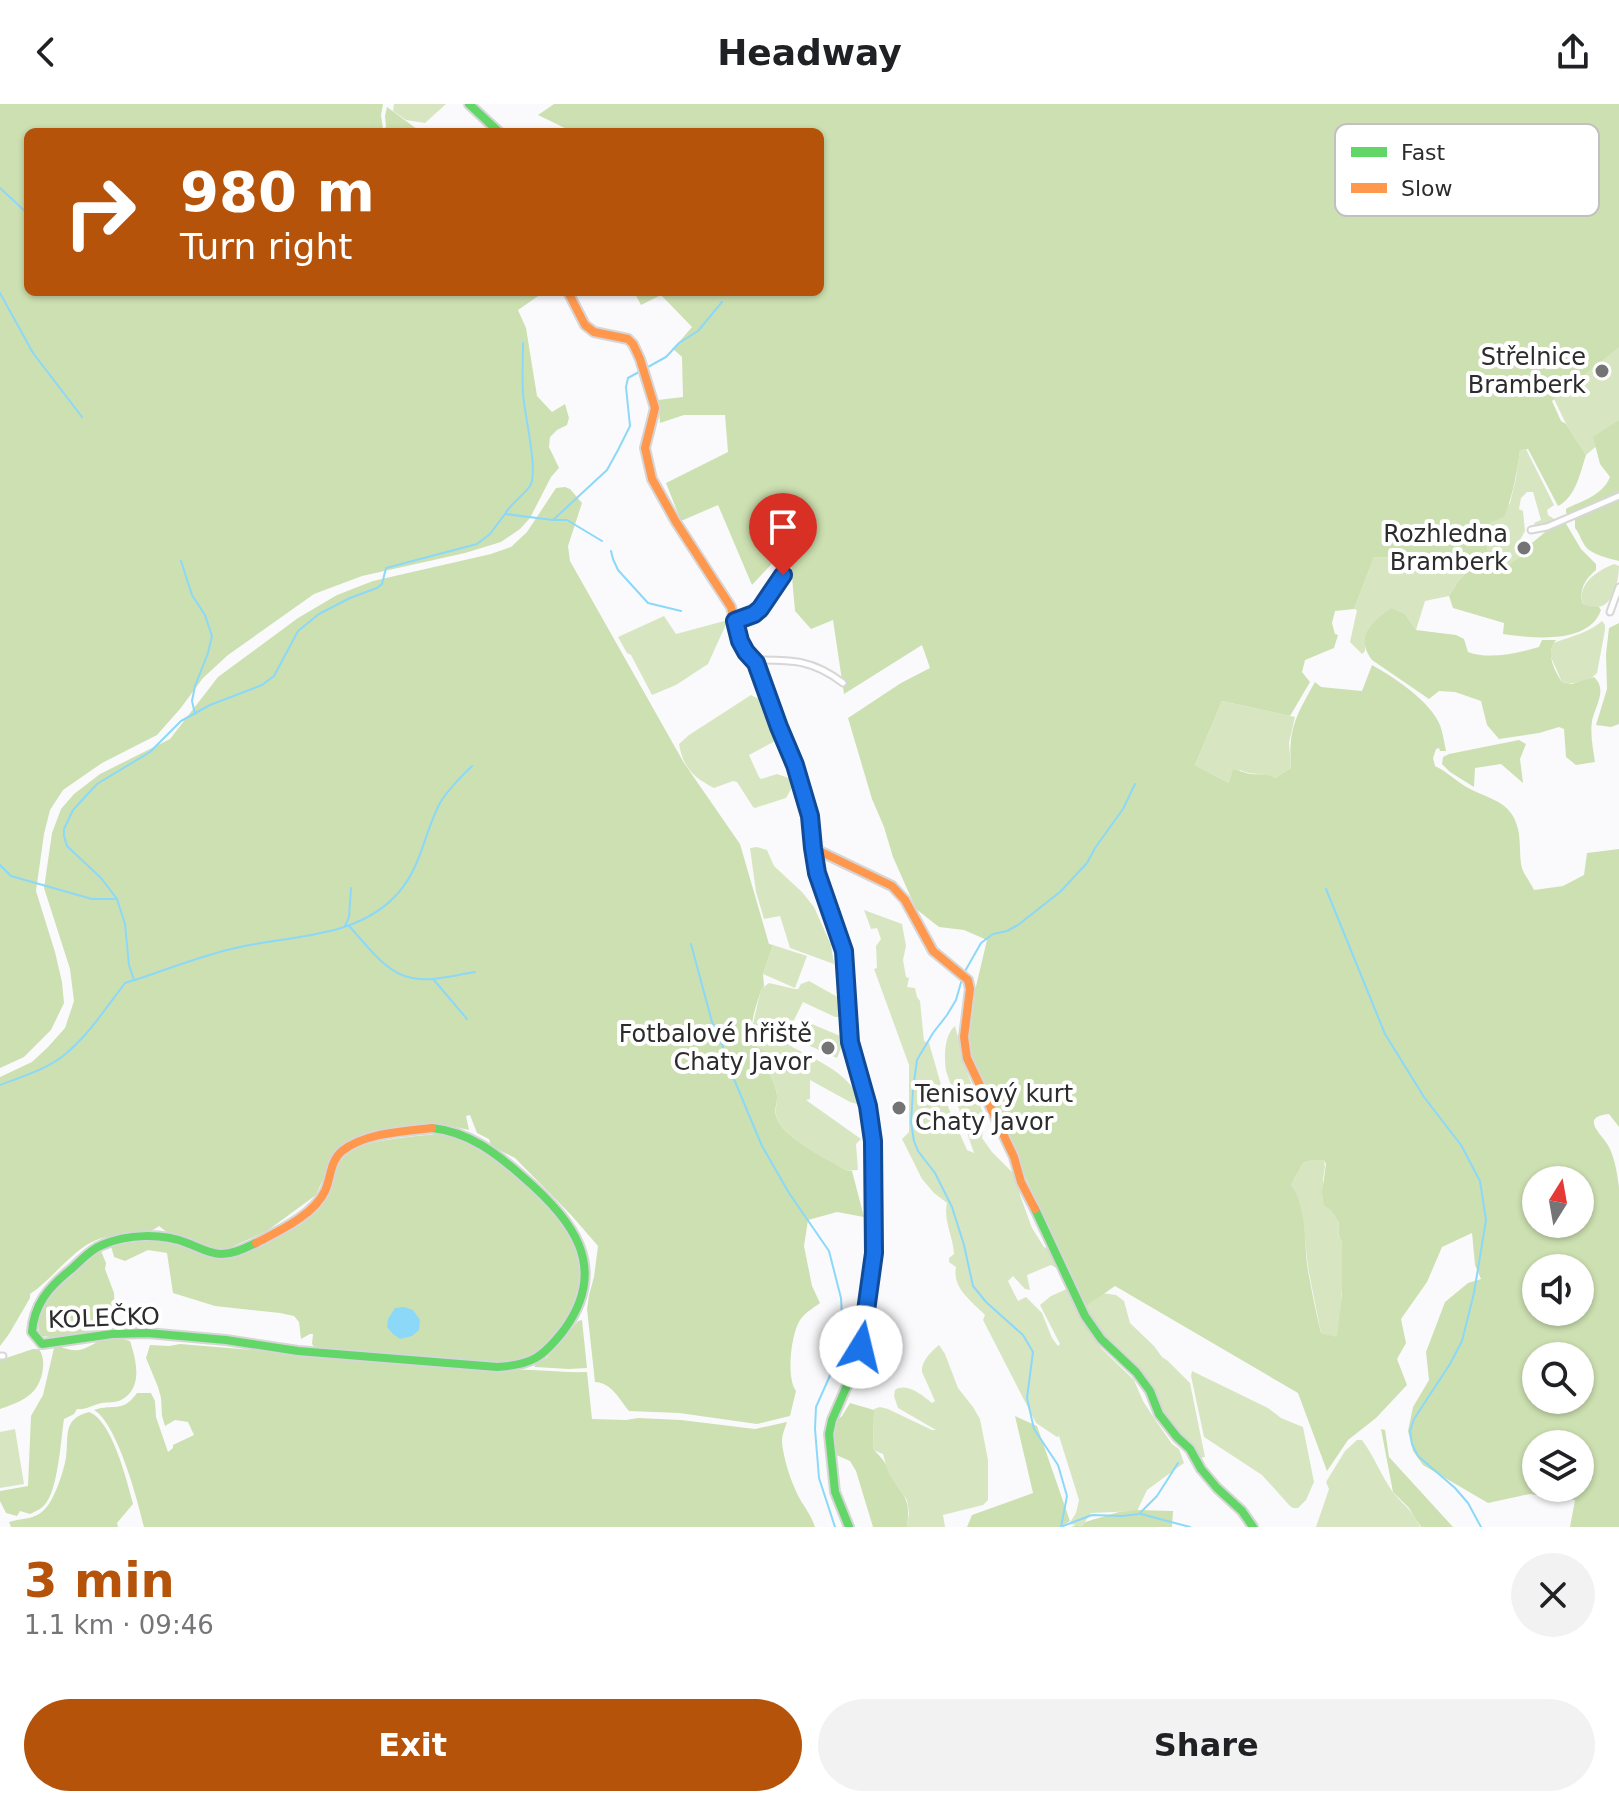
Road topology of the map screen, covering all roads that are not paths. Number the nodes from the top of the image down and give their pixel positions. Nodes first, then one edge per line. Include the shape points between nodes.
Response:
1 (469, 104) edge
2 (495, 128) edge
3 (570, 296) edge
4 (1619, 496) edge
5 (1531, 530) dead end
6 (783, 575) dead end
7 (1619, 587) edge
8 (1610, 612) dead end
9 (735, 621) junction
10 (754, 660) junction
11 (843, 683) dead end
12 (813, 848) junction
13 (579, 1239) joint
14 (849, 1527) edge
15 (1253, 1527) edge

1 - 2 street
3 - 9 street via 585,325 628,339 637,351 655,408 645,448 652,479
4 - 5 street
6 - 9 street via 760,609
7 - 8 street
9 - 10 street via 740,641
10 - 11 street via 805,662
10 - 12 street via 795,765
12 - 14 street via 844,951 850,1042 873,1141 874,1253 865,1325 829,1434 835,1492
12 - 15 street via 899,891 935,953 968,980 967,1058 1085,1316 1136,1372 1159,1414
13 - 13 street, KOLEČKO via 556,1206 488,1148 441,1128 412,1130 345,1149 332,1165 321,1198 259,1242 229,1254 216,1255 154,1235 98,1246 46,1290 32,1332 42,1344 134,1332 298,1351 515,1366 543,1355 578,1307 584,1285

